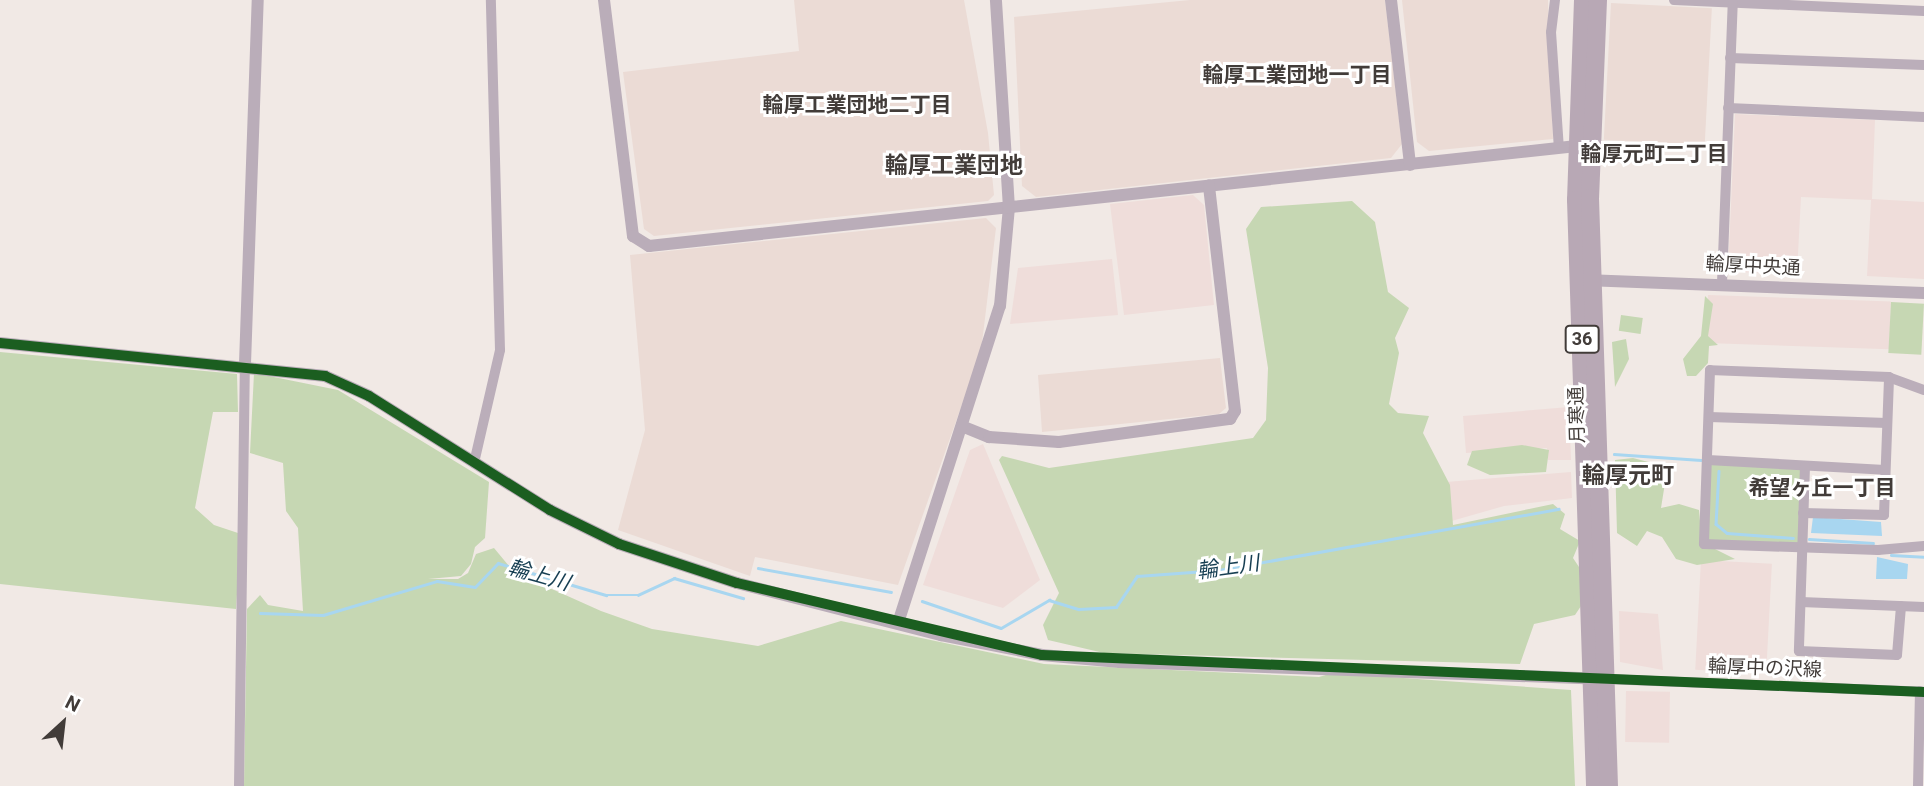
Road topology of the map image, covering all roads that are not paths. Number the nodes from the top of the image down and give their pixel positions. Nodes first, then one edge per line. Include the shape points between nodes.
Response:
1 (258, 0) edge
2 (491, 0) edge
3 (604, 0) edge
4 (996, 0) edge
5 (1391, 0) edge
6 (1555, 0) edge
7 (1583, 0) edge
8 (1591, 0) edge
9 (1598, 0) edge
10 (1674, 0) edge
11 (1733, 4) junction
12 (1882, 5) edge
13 (1924, 12) edge
14 (1730, 58) junction
15 (1924, 65) edge
16 (1728, 108) junction
17 (1924, 117) edge
18 (1568, 147) junction
19 (1410, 165) junction
20 (1590, 173) junction
21 (1209, 185) junction
22 (1009, 208) junction
23 (1587, 280) junction
24 (1722, 284) junction
25 (1924, 293) edge
26 (0, 344) edge
27 (244, 364) junction
28 (1889, 377) junction
29 (1924, 390) edge
30 (1709, 417) junction
31 (1887, 423) junction
32 (964, 427) junction
33 (1708, 460) junction
34 (474, 463) junction
35 (1805, 466) junction
36 (1885, 470) junction
37 (1803, 513) junction
38 (1924, 545) edge
39 (1803, 549) junction
40 (1801, 602) junction
41 (1901, 606) junction
42 (1924, 607) edge
43 (898, 624) junction
44 (1598, 679) junction
45 (1922, 691) edge
46 (239, 786) edge
47 (1595, 786) edge
48 (1609, 786) edge
49 (1918, 786) edge

1 - 27 street
2 - 34 street via 500,350
3 - 22 street via 634,236 640,243
4 - 22 street
5 - 19 street
6 - 18 street via 1551,32
7 - 18 highway, 月寒通 / 36
8 - 20 street
9 - 20 highway, 月寒通 / 36
10 - 11 street
11 - 12 street
11 - 14 street
12 - 13 street
14 - 15 street
14 - 16 street
16 - 17 street
16 - 24 street
18 - 19 street
18 - 23 highway, 月寒通 / 36
19 - 21 street
20 - 23 highway, 月寒通 / 36
21 - 22 street
21 - 32 street via 1235,411 1230,419 1059,442 989,437
22 - 32 street via 1000,306
23 - 24 street, 輪厚中央通
23 - 44 highway, 月寒通 / 36
24 - 25 street, 輪厚中央通
26 - 27 street
27 - 34 street via 325,376
27 - 46 street
28 - 29 street
28 - 30 street via 1710,370
28 - 31 street
30 - 31 street
30 - 33 street
31 - 36 street
32 - 43 street
33 - 35 street
33 - 39 street via 1704,544
34 - 43 street via 584,529 658,559
35 - 36 street
35 - 37 street
36 - 37 street via 1884,515
37 - 39 street
38 - 39 street
39 - 40 street
40 - 41 street
40 - 41 street via 1799,651 1869,654 1897,655
41 - 42 street
43 - 44 street via 1042,655 1120,662
44 - 45 street, 輪厚中の沢線
44 - 47 highway, 月寒通 / 36
44 - 48 highway, 月寒通 / 36
45 - 49 street

